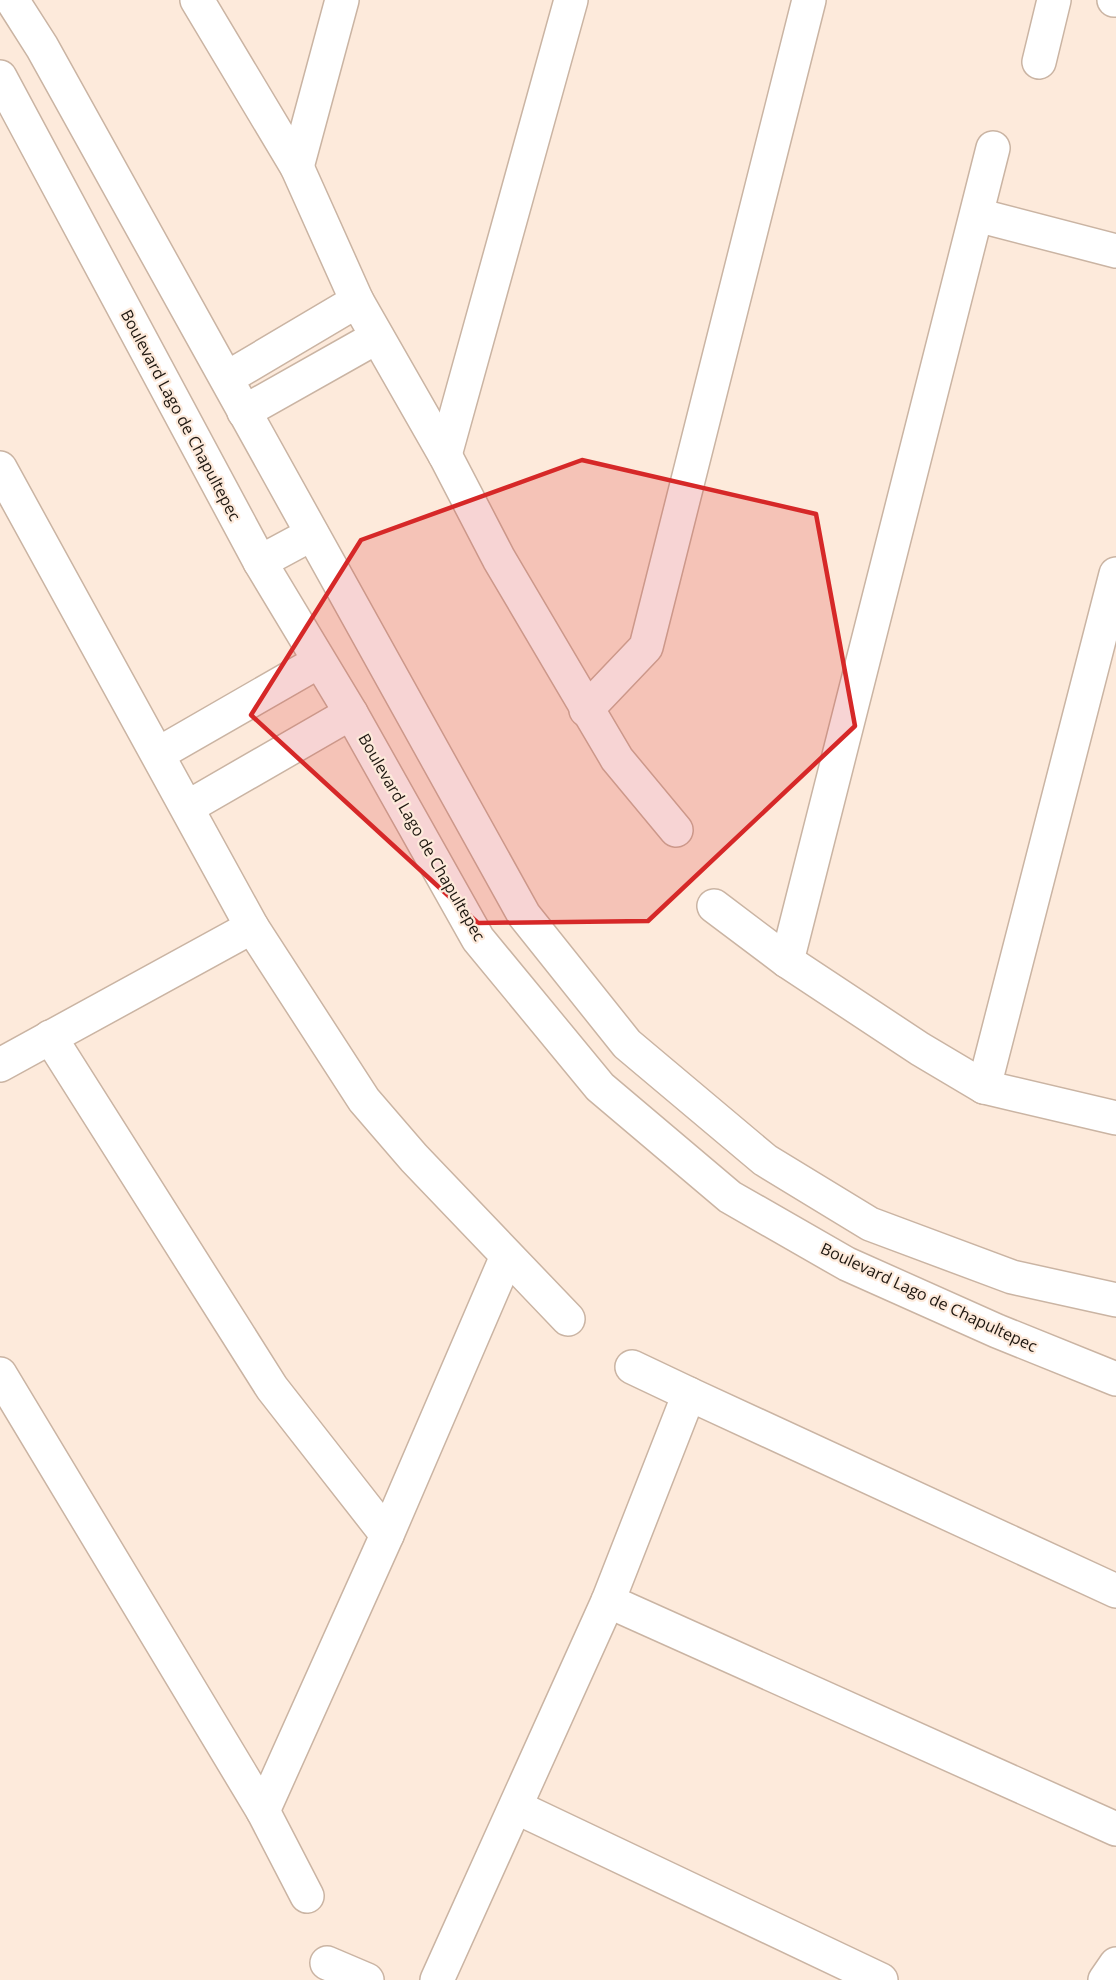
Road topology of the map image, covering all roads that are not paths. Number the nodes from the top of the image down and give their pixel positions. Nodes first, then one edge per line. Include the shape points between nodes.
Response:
1 (12, 0) edge
2 (197, 0) edge
3 (342, 0) edge
4 (571, 0) edge
5 (808, 0) edge
6 (1054, 0) edge
7 (1039, 62) dead end
8 (0, 77) edge
9 (993, 148) dead end
10 (297, 167) junction
11 (977, 215) junction
12 (1116, 251) edge
13 (357, 301) junction
14 (377, 338) junction
15 (227, 378) junction
16 (244, 412) junction
17 (445, 455) junction
18 (0, 468) edge
19 (312, 534) junction
20 (260, 562) junction
21 (1116, 574) edge
22 (318, 662) junction
23 (586, 710) junction
24 (351, 713) junction
25 (158, 754) junction
26 (188, 807) junction
27 (676, 830) dead end
28 (714, 906) dead end
29 (252, 927) junction
30 (787, 961) junction
31 (50, 1037) junction
32 (0, 1065) edge
33 (984, 1087) junction
34 (1116, 1118) edge
35 (507, 1256) junction
36 (1116, 1300) edge
37 (567, 1319) dead end
38 (632, 1367) dead end
39 (0, 1374) edge
40 (1116, 1379) edge
41 (689, 1394) junction
42 (387, 1534) junction
43 (1116, 1591) edge
44 (608, 1601) junction
45 (516, 1807) junction
46 (262, 1811) junction
47 (1116, 1828) edge
48 (307, 1896) dead end
49 (327, 1963) dead end
50 (1116, 1964) edge
51 (367, 1980) edge
52 (437, 1980) edge
53 (881, 1980) edge
54 (1105, 1980) edge

1 - 15 street
2 - 10 street
3 - 10 street
4 - 17 street
5 - 23 street via 646,647
6 - 7 street
8 - 20 street, Boulevard Lago de Chapultepec
9 - 11 street
10 - 13 street
11 - 12 street
11 - 30 street
13 - 14 street
13 - 15 street
14 - 16 street
14 - 17 street
15 - 16 street
16 - 19 street
17 - 23 street via 499,560
18 - 25 street
19 - 20 street
19 - 36 street via 524,915 627,1044 765,1160 870,1224 1012,1277
20 - 22 street, Boulevard Lago de Chapultepec
21 - 33 street
22 - 24 street, Boulevard Lago de Chapultepec
22 - 25 street
23 - 27 street via 617,759
24 - 26 street
24 - 40 street, Boulevard Lago de Chapultepec via 478,939 600,1087 730,1197 847,1264
25 - 26 street
26 - 29 street
28 - 30 street
29 - 31 street
29 - 35 street via 364,1100
30 - 33 street
31 - 32 street
31 - 42 street via 272,1388
33 - 34 street
35 - 37 street
35 - 42 street
38 - 41 street
39 - 46 street
41 - 43 street
41 - 44 street
42 - 46 street
44 - 45 street
44 - 47 street
45 - 52 street
45 - 53 street
46 - 48 street
49 - 51 street
50 - 54 street

